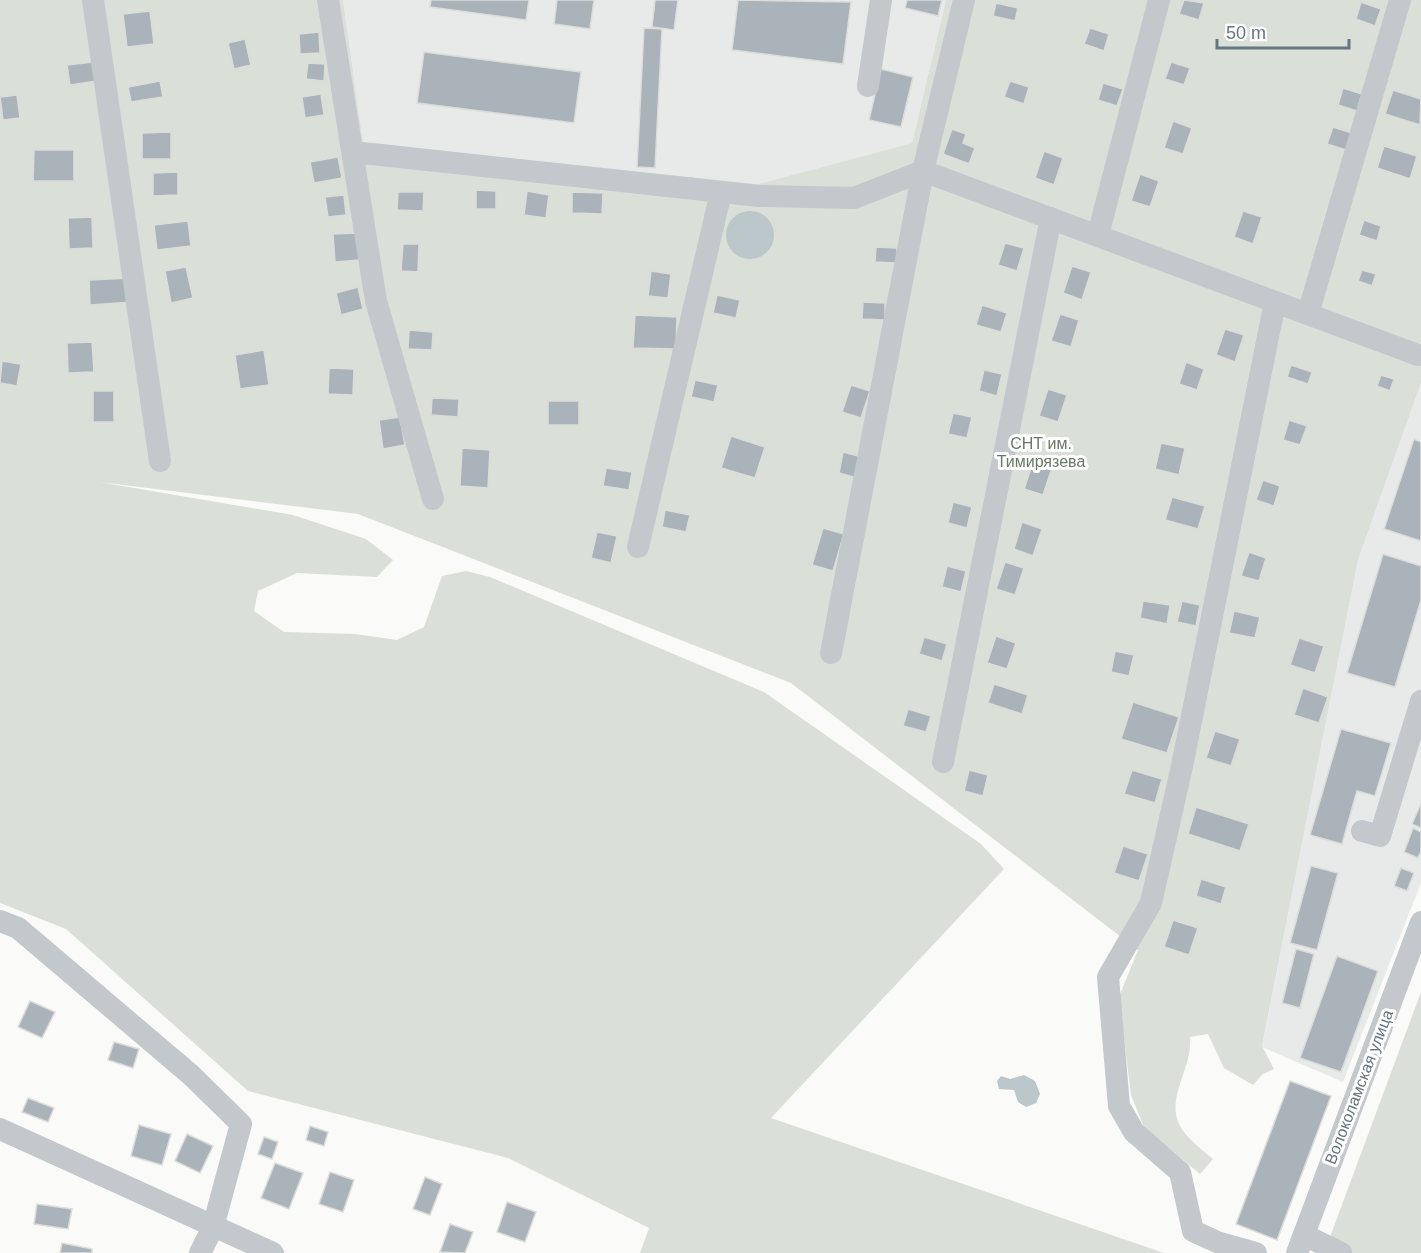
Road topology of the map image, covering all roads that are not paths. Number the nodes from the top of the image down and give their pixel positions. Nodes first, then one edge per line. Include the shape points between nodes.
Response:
1 (93, 0) edge
2 (328, 0) edge
3 (881, 0) edge
4 (964, 0) edge
5 (1159, 0) edge
6 (1400, 0) edge
7 (868, 86) dead end
8 (353, 152) junction
9 (923, 171) junction
10 (721, 192) junction
11 (1051, 218) junction
12 (1098, 236) junction
13 (1275, 302) junction
14 (1308, 314) junction
15 (1418, 355) dead end
16 (160, 461) dead end
17 (433, 499) dead end
18 (638, 547) dead end
19 (831, 653) dead end
20 (1421, 700) edge
21 (943, 762) dead end
22 (1362, 831) dead end
23 (0, 921) edge
24 (1421, 922) edge
25 (0, 1129) edge
26 (213, 1227) junction
27 (1300, 1244) edge
28 (200, 1253) edge
29 (273, 1253) edge
30 (1256, 1253) edge
31 (1341, 1253) edge

1 - 16 street
2 - 8 street
3 - 7 street
4 - 9 street
5 - 12 street
6 - 14 street
8 - 10 street
8 - 17 street via 376,301
9 - 10 street via 854,198
9 - 11 street
9 - 19 street
10 - 18 street
11 - 12 street
11 - 21 street
12 - 13 street
13 - 14 street
13 - 30 street via 1151,903 1108,977 1119,1106 1134,1132 1180,1172 1193,1231
14 - 15 street
20 - 22 street via 1380,836
23 - 26 street via 18,928 191,1075 241,1124
24 - 27 street, Волоколамская улица
25 - 26 street
26 - 28 street
26 - 29 street
27 - 31 street

